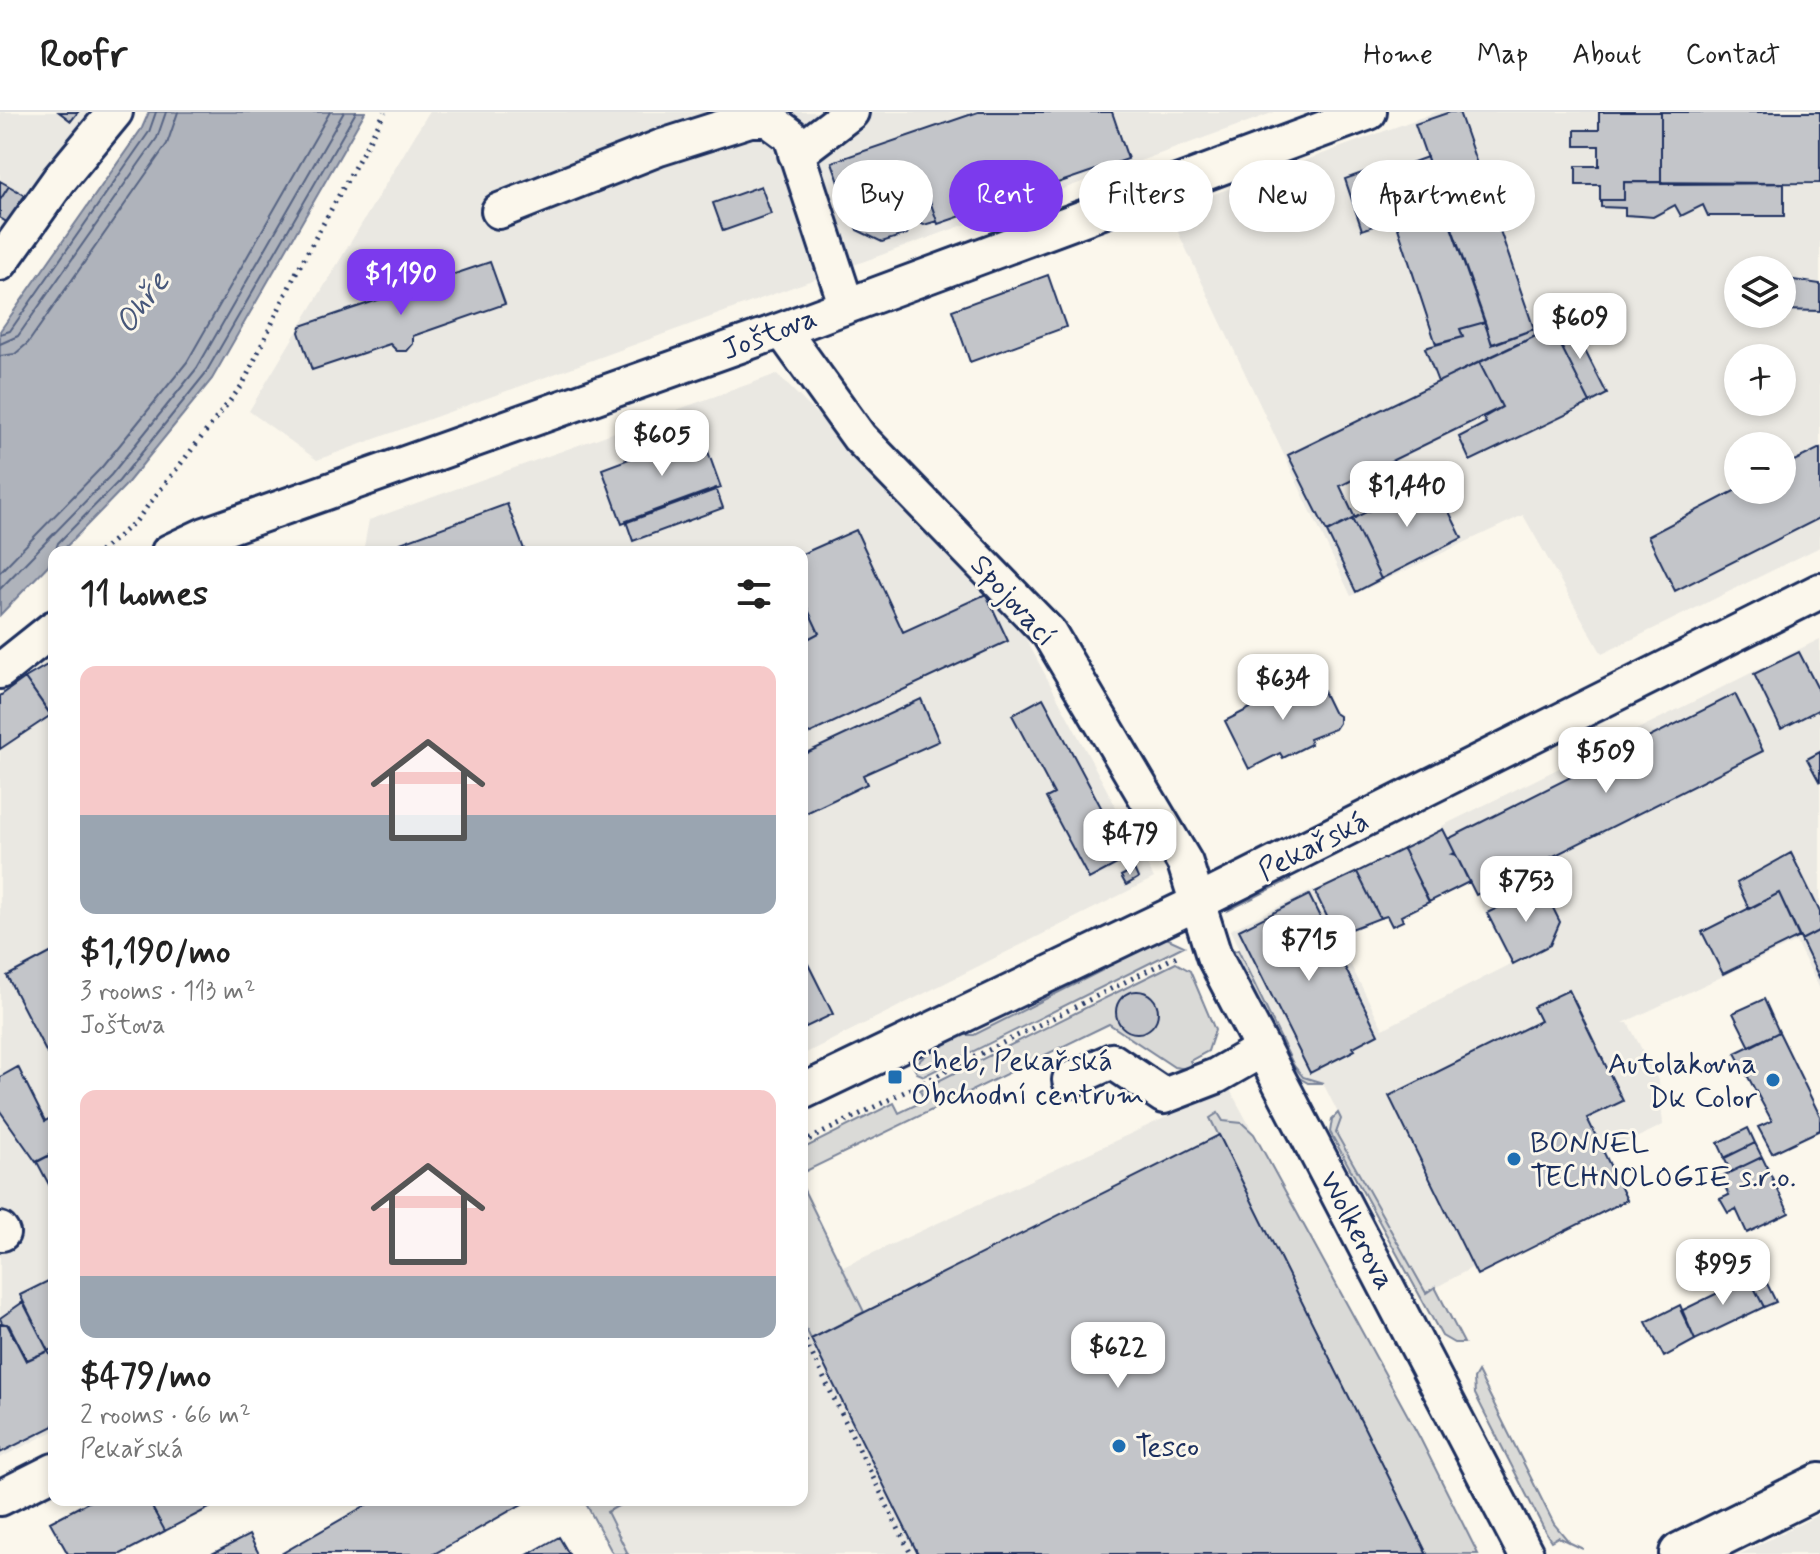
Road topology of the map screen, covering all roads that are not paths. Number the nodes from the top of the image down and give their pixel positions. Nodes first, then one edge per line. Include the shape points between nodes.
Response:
1 (115, 112) edge
2 (851, 112) edge
3 (1369, 112) edge
4 (796, 154) junction
5 (499, 211) dead end
6 (0, 263) edge
7 (846, 304) junction
8 (782, 330) junction
9 (183, 546) edge
10 (1820, 591) edge
11 (48, 633) edge
12 (0, 671) edge
13 (1197, 903) junction
14 (1263, 1049) junction
15 (1070, 1080) dead end
16 (808, 1089) edge
17 (48, 1474) edge
18 (1820, 1485) edge
19 (0, 1498) edge
20 (1526, 1554) edge
21 (1681, 1554) edge

1 - 6 street
2 - 4 street
3 - 7 street, Joštova
4 - 5 street via 785,129 768,119 750,119 659,148
4 - 7 street
7 - 8 street, Joštova
8 - 9 street, Joštova
8 - 13 street, Spojovací via 859,437 1049,633 1185,863
10 - 13 street, Pekařská
11 - 12 street
13 - 14 street, Wolkerova via 1209,940
13 - 16 street, Pekařská
14 - 15 street via 1216,1076 1164,1096 1112,1061
14 - 20 street, Wolkerova
17 - 19 street
18 - 21 main road

